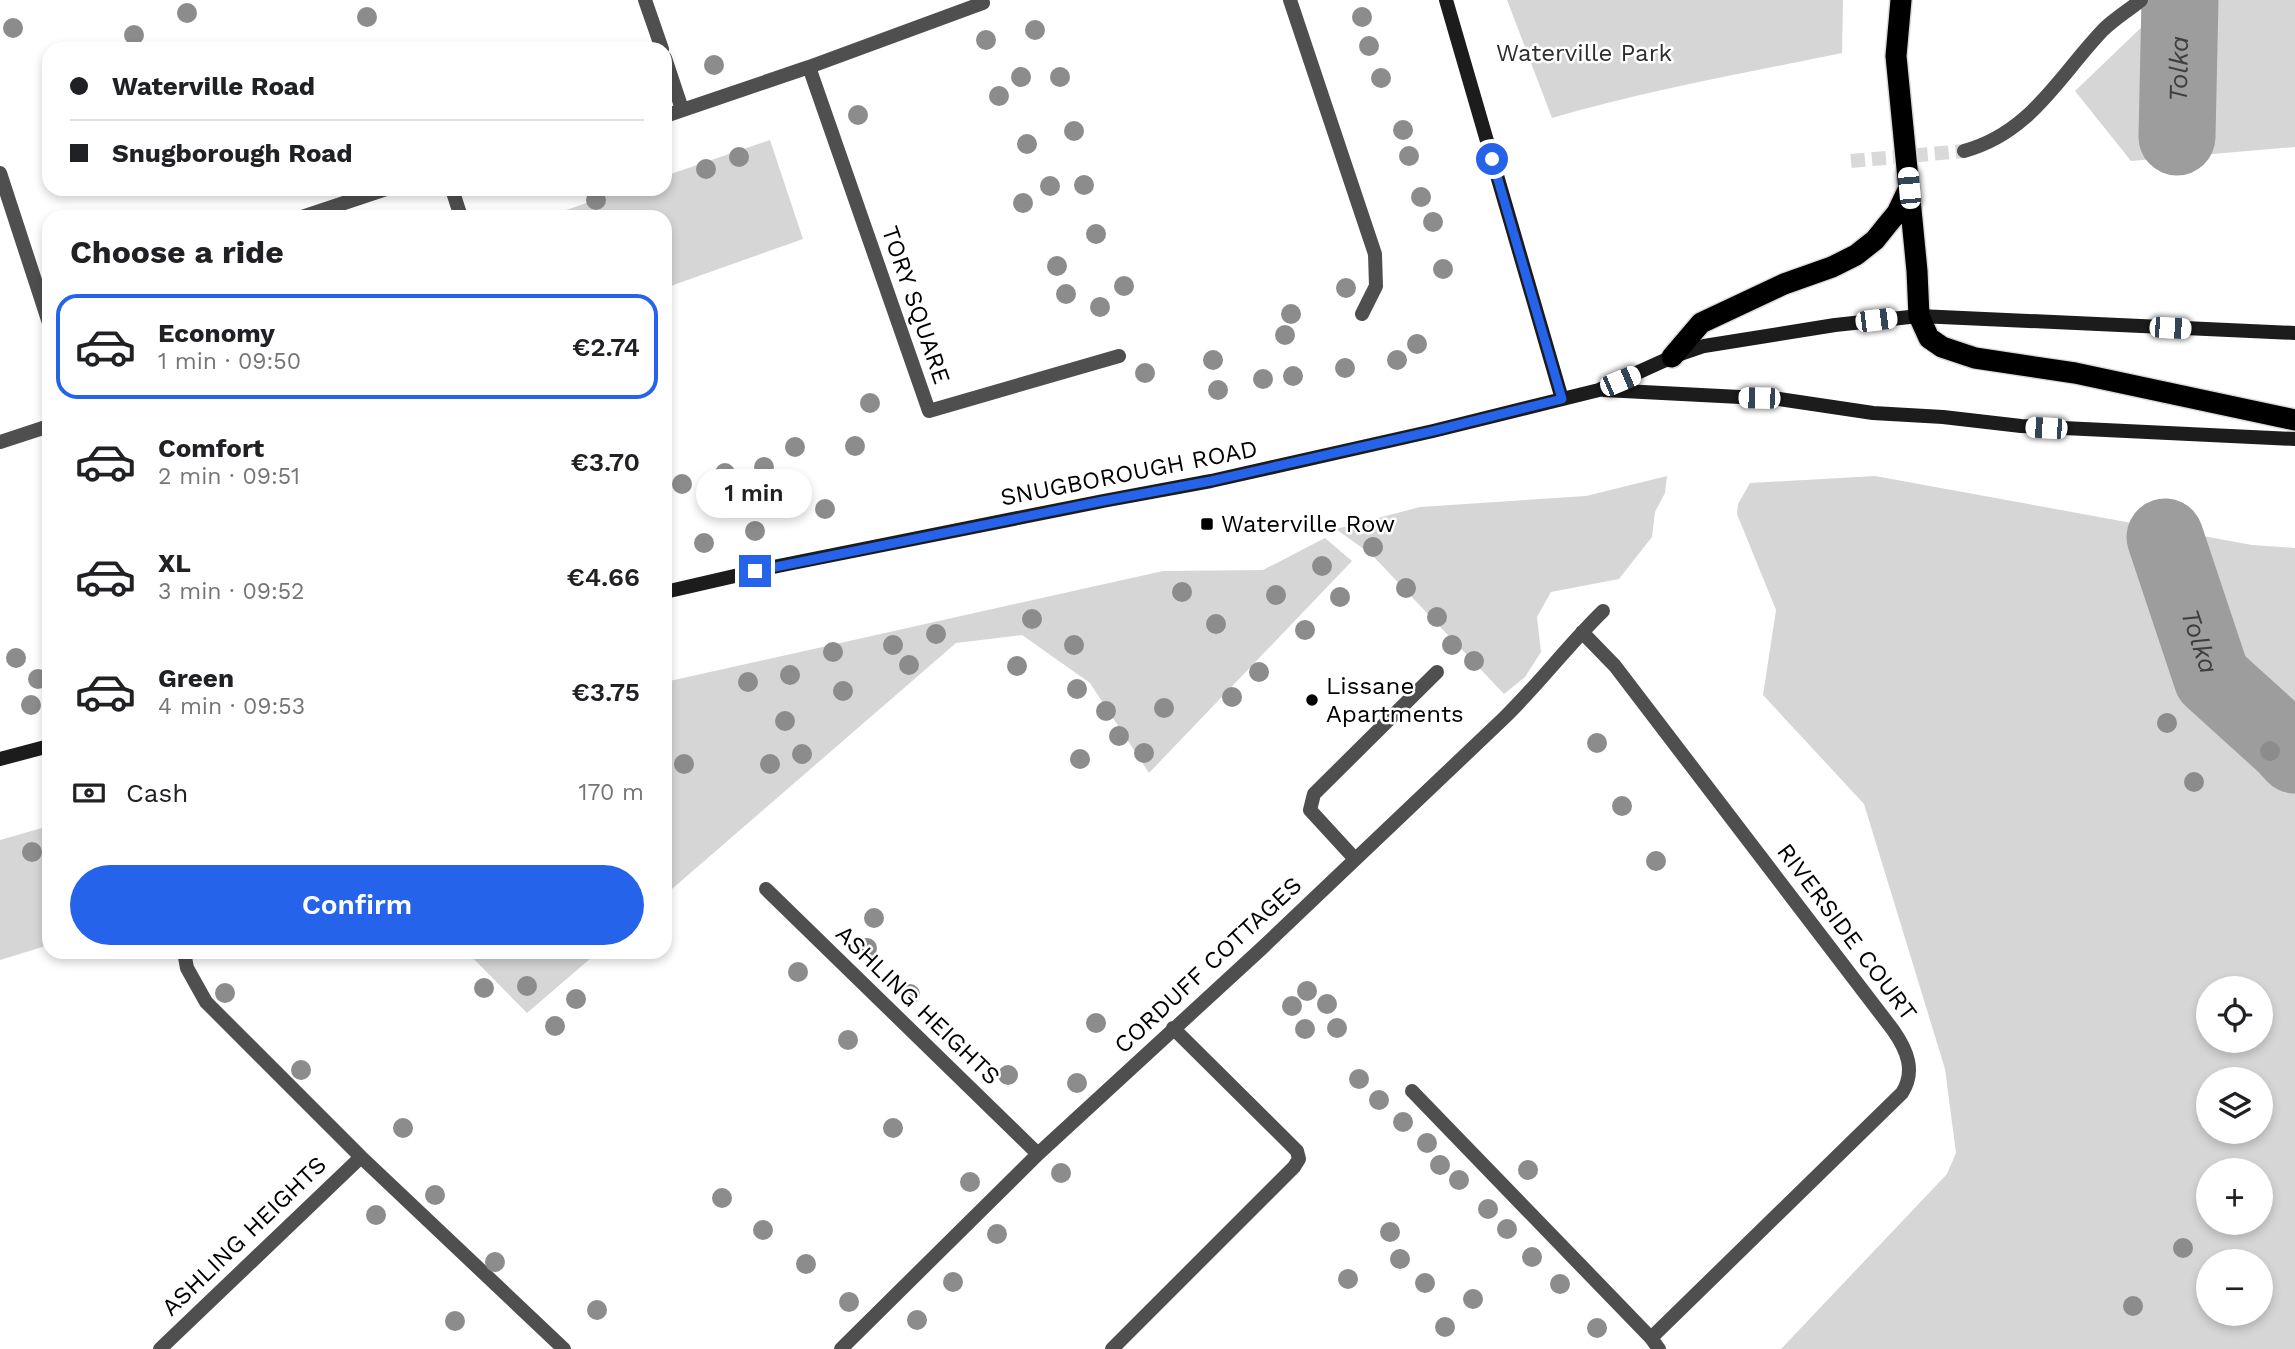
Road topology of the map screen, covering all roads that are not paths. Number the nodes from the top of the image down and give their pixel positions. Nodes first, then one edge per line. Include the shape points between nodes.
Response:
1 (645, 0) edge
2 (1290, 0) edge
3 (1446, 0) edge
4 (1901, 0) edge
5 (2141, 0) edge
6 (983, 3) dead end
7 (660, 42) edge
8 (809, 67) junction
9 (672, 79) edge
10 (682, 109) junction
11 (672, 113) edge
12 (1964, 151) tunnel mouth
13 (0, 173) edge
14 (1909, 188) junction
15 (365, 196) edge
16 (323, 210) edge
17 (42, 302) edge
18 (1362, 314) dead end
19 (1919, 316) junction
20 (2295, 333) edge
21 (1119, 356) dead end
22 (1672, 357) junction
23 (1599, 390) junction
24 (1562, 399) junction
25 (2295, 420) edge
26 (42, 428) edge
27 (2295, 439) edge
28 (0, 442) edge
29 (672, 590) edge
30 (1603, 611) dead end
31 (1582, 632) junction
32 (1437, 672) dead end
33 (42, 748) edge
34 (0, 760) edge
35 (1355, 859) junction
36 (766, 889) dead end
37 (185, 959) edge
38 (1173, 1028) junction
39 (1412, 1091) dead end
40 (1038, 1154) junction
41 (361, 1157) junction
42 (1655, 1344) edge
43 (160, 1349) edge
44 (564, 1349) edge
45 (841, 1349) edge
46 (1112, 1349) edge

1 - 7 street
2 - 18 street via 1375,254 1376,286
3 - 24 main road
4 - 14 highway via 1896,56
5 - 12 street via 2104,29 2024,119 1996,139
6 - 8 street
8 - 10 street
8 - 21 street, TORY SQUARE via 929,411
9 - 10 street
10 - 11 street
13 - 17 street
14 - 19 highway
14 - 22 highway via 1888,225 1856,255 1701,323
15 - 16 street
19 - 20 main road, SNUGBOROUGH ROAD
19 - 22 main road, SNUGBOROUGH ROAD via 1704,346
19 - 25 highway via 1929,338 1975,358 2075,373
22 - 23 main road, SNUGBOROUGH ROAD
23 - 24 main road, SNUGBOROUGH ROAD
23 - 27 main road, SNUGBOROUGH ROAD via 1779,399 1872,413 2021,426
24 - 29 main road, SNUGBOROUGH ROAD via 1211,481
26 - 28 street
30 - 31 street, CORDUFF COTTAGES
31 - 35 street, CORDUFF COTTAGES via 1533,690
31 - 42 street, RIVERSIDE COURT via 1615,666 1893,1030 1910,1067 1902,1093
32 - 35 street via 1314,794 1310,810
33 - 34 main road
35 - 38 street, CORDUFF COTTAGES
36 - 40 street, ASHLING HEIGHTS
37 - 41 street, ASHLING HEIGHTS via 206,1002
38 - 40 street, CORDUFF COTTAGES
38 - 46 street via 1297,1151 1299,1159
39 - 42 street, RIVERSIDE COURT
40 - 45 street, CORDUFF COTTAGES
41 - 43 street, ASHLING HEIGHTS
41 - 44 street, ASHLING HEIGHTS

